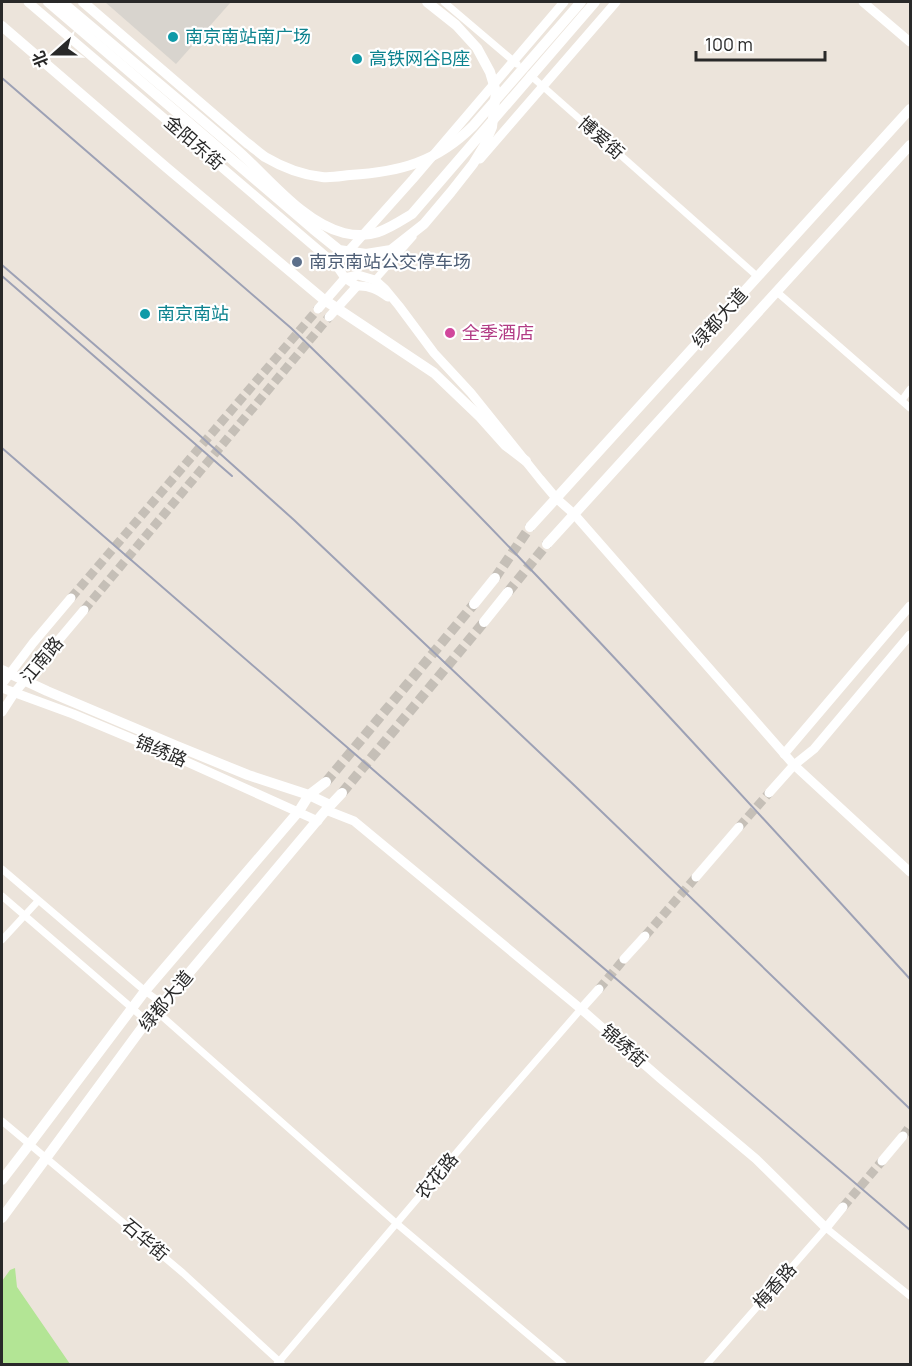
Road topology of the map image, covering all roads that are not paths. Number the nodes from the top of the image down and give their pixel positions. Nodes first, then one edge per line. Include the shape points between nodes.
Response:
1 (28, 2) edge
2 (48, 2) edge
3 (62, 2) edge
4 (83, 2) edge
5 (427, 2) edge
6 (444, 2) edge
7 (564, 2) edge
8 (581, 2) edge
9 (595, 2) edge
10 (619, 2) edge
11 (863, 2) edge
12 (2, 26) edge
13 (910, 42) edge
14 (514, 61) junction
15 (544, 88) junction
16 (910, 109) edge
17 (910, 145) edge
18 (451, 192) junction
19 (336, 265) junction
20 (758, 276) junction
21 (345, 278) junction
22 (374, 285) junction
23 (357, 286) junction
24 (777, 292) junction
25 (318, 309) tunnel mouth
26 (328, 317) tunnel mouth
27 (910, 389) edge
28 (902, 400) junction
29 (910, 408) edge
30 (526, 461) junction
31 (556, 498) junction
32 (574, 514) junction
33 (530, 527) tunnel mouth
34 (547, 544) tunnel mouth
35 (495, 578) tunnel mouth
36 (508, 592) tunnel mouth
37 (71, 598) tunnel mouth
38 (474, 604) tunnel mouth
39 (910, 606) edge
40 (84, 610) tunnel mouth
41 (484, 622) tunnel mouth
42 (910, 635) edge
43 (2, 670) edge
44 (2, 686) edge
45 (15, 692) junction
46 (2, 712) edge
47 (784, 754) junction
48 (794, 765) junction
49 (326, 782) tunnel mouth
50 (342, 793) tunnel mouth
51 (769, 793) tunnel mouth
52 (309, 795) junction
53 (328, 807) junction
54 (299, 811) junction
55 (318, 821) junction
56 (739, 827) tunnel mouth
57 (2, 869) edge
58 (910, 872) edge
59 (696, 877) tunnel mouth
60 (2, 896) edge
61 (38, 901) junction
62 (24, 916) junction
63 (645, 936) tunnel mouth
64 (2, 940) edge
65 (624, 959) tunnel mouth
66 (598, 989) tunnel mouth
67 (145, 990) junction
68 (132, 1007) junction
69 (160, 1008) junction
70 (581, 1009) junction
71 (147, 1021) junction
72 (2, 1121) edge
73 (903, 1136) tunnel mouth
74 (30, 1145) junction
75 (45, 1157) junction
76 (882, 1161) tunnel mouth
77 (2, 1180) edge
78 (843, 1207) tunnel mouth
79 (2, 1218) edge
80 (396, 1223) junction
81 (826, 1228) junction
82 (910, 1296) edge
83 (280, 1364) edge
84 (563, 1365) edge
85 (707, 1365) edge

1 - 19 street, 金阳东街
2 - 18 main road via 339,250 366,254 391,250 423,224
3 - 9 main road via 239,152 301,211 344,233 370,236 412,214
4 - 8 main road via 265,157 298,172 323,177 404,167 441,152 473,126
5 - 18 main road via 477,48 496,92 492,127 484,146
6 - 14 street, 博爱街
7 - 14 street
10 - 15 street
10 - 18 street
11 - 13 street
12 - 30 main road via 323,298 435,373 505,445
14 - 15 street, 博爱街
14 - 19 street
15 - 20 street, 博爱街
15 - 22 street
16 - 20 main road, 绿都大道
17 - 24 main road, 绿都大道
19 - 21 street, 金阳东街
20 - 31 main road, 绿都大道
21 - 22 street via 358,275
21 - 23 street, 金阳东街
21 - 25 street
22 - 23 street
22 - 30 street via 385,289
23 - 26 street
24 - 28 street
24 - 32 main road, 绿都大道
27 - 28 street
28 - 29 street
30 - 31 street
31 - 32 street
31 - 33 main road, 绿都大道
32 - 34 main road, 绿都大道
32 - 47 street
35 - 38 main road
36 - 41 main road
37 - 44 street, 江南路
39 - 47 street
40 - 45 street, 江南路
42 - 48 street via 814,750
43 - 52 main road via 248,775
44 - 45 street, 锦绣路
45 - 46 street, 江南路
45 - 54 street, 锦绣路
47 - 48 street
48 - 51 street
48 - 58 street
49 - 52 main road, 绿都大道
50 - 53 main road, 绿都大道
52 - 53 main road
52 - 54 main road, 绿都大道
53 - 55 main road, 绿都大道
53 - 70 street, 锦绣街 via 354,821
54 - 55 street, 锦绣路
54 - 67 main road, 绿都大道
55 - 69 main road, 绿都大道
56 - 59 street
57 - 61 street
60 - 62 street
61 - 62 street
61 - 67 street
62 - 64 street
62 - 68 street
63 - 65 street
66 - 70 street, 农花路
67 - 68 main road, 绿都大道
67 - 69 street
68 - 71 street
68 - 74 main road, 绿都大道
69 - 71 main road, 绿都大道
69 - 80 street
70 - 80 street, 农花路
70 - 81 street, 锦绣街 via 756,1159
71 - 75 main road, 绿都大道
72 - 74 street, 石华街
73 - 76 street
74 - 75 street, 石华街
74 - 77 main road, 绿都大道
75 - 79 main road, 绿都大道
75 - 83 street, 石华街 via 183,1273
78 - 81 street, 梅香路
80 - 83 street, 农花路
80 - 84 street
81 - 82 street, 锦绣街
81 - 85 street, 梅香路

